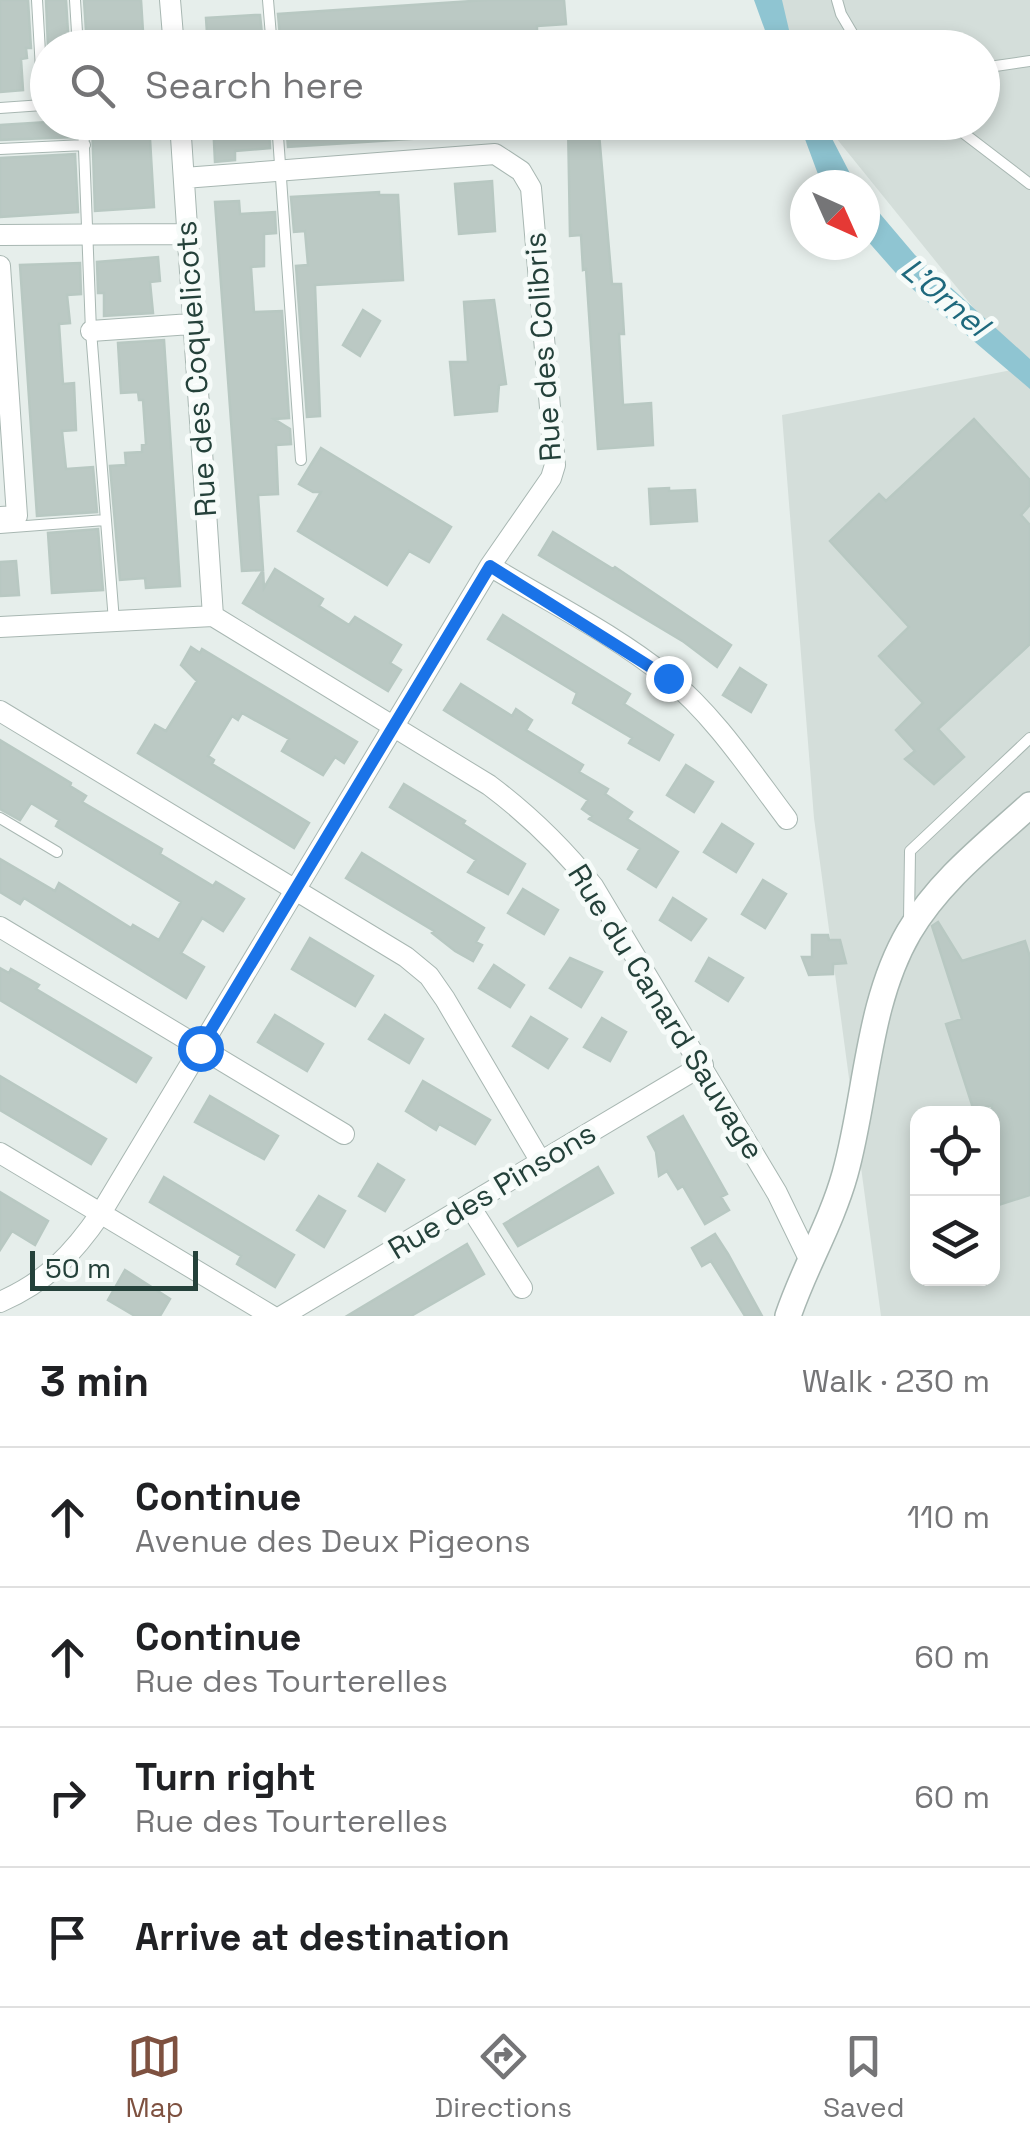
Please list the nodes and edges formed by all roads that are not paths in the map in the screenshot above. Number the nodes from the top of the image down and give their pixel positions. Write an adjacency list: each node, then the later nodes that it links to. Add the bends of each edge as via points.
1 (37, 0): 6 (lane)
2 (75, 0): 7 (lane)
3 (170, 0): 8 (street)
4 (268, 0): 9 (lane)
5 (837, 0): 10 (lane)
6 (39, 30)
7 (77, 30)
8 (172, 30)
9 (270, 30)
10 (850, 30)
11 (1030, 61): 12 (lane)
12 (1000, 65)
13 (30, 106): 14 (lane)
14 (0, 108)
15 (85, 140): 19 (lane)
16 (181, 140): 22 (street, Rue des Coquelicots)
17 (277, 140): 21 (lane)
18 (973, 140): 23 (lane)
19 (85, 145): 20 (lane); 26 (lane)
20 (0, 150)
21 (280, 171): 22 (street); 31 (lane); 35 (street, Rue des Colibris, via 496,154 521,170 532,188 555,465)
22 (184, 178): 24 (street, Rue des Coquelicots)
23 (1030, 184)
24 (186, 234): 26 (street); 28 (street, Rue des Coquelicots)
25 (0, 235): 26 (street)
26 (86, 236): 29 (lane)
27 (0, 266): 30 (street)
28 (192, 324): 29 (street); 36 (street, Rue des Coquelicots)
29 (91, 331): 33 (lane)
30 (4, 385): 32 (street, via 16,516)
31 (300, 460)
32 (0, 517)
33 (106, 520): 34 (lane); 37 (lane)
34 (0, 528)
35 (490, 566): 40 (street, Rue des Colibris); 44 (street, via 668,678 729,741)
36 (213, 616): 37 (street); 40 (street, Rue du Canard Sauvage)
37 (114, 621): 38 (street)
38 (0, 627)
39 (0, 711): 46 (street)
40 (394, 726): 46 (street, Rue des Colibris); 50 (street, Rue du Canard Sauvage, via 489,785 561,845)
41 (1030, 738): 48 (lane, via 910,850)
42 (1030, 805): 48 (street, via 966,863)
43 (0, 818): 45 (lane)
44 (787, 819)
45 (58, 852)
46 (295, 890): 49 (street, Rue des Colibris); 53 (street, via 429,976)
47 (0, 927): 49 (street)
48 (909, 932): 56 (street, via 882,996 843,1181)
49 (200, 1048): 51 (street); 55 (street, Rue des Colibris)
50 (703, 1066): 53 (street, Rue des Pinsons); 56 (street, Rue du Canard Sauvage)
51 (344, 1134)
52 (0, 1153): 55 (street)
53 (542, 1162): 54 (street, Rue des Pinsons)
54 (469, 1205): 57 (street); 60 (street, Rue des Pinsons)
55 (101, 1213): 58 (street, Rue des Colibris, via 58,1267); 59 (street)
56 (810, 1261): 61 (street)
57 (522, 1288)
58 (0, 1302)
59 (272, 1316)
60 (282, 1316)
61 (788, 1316)

